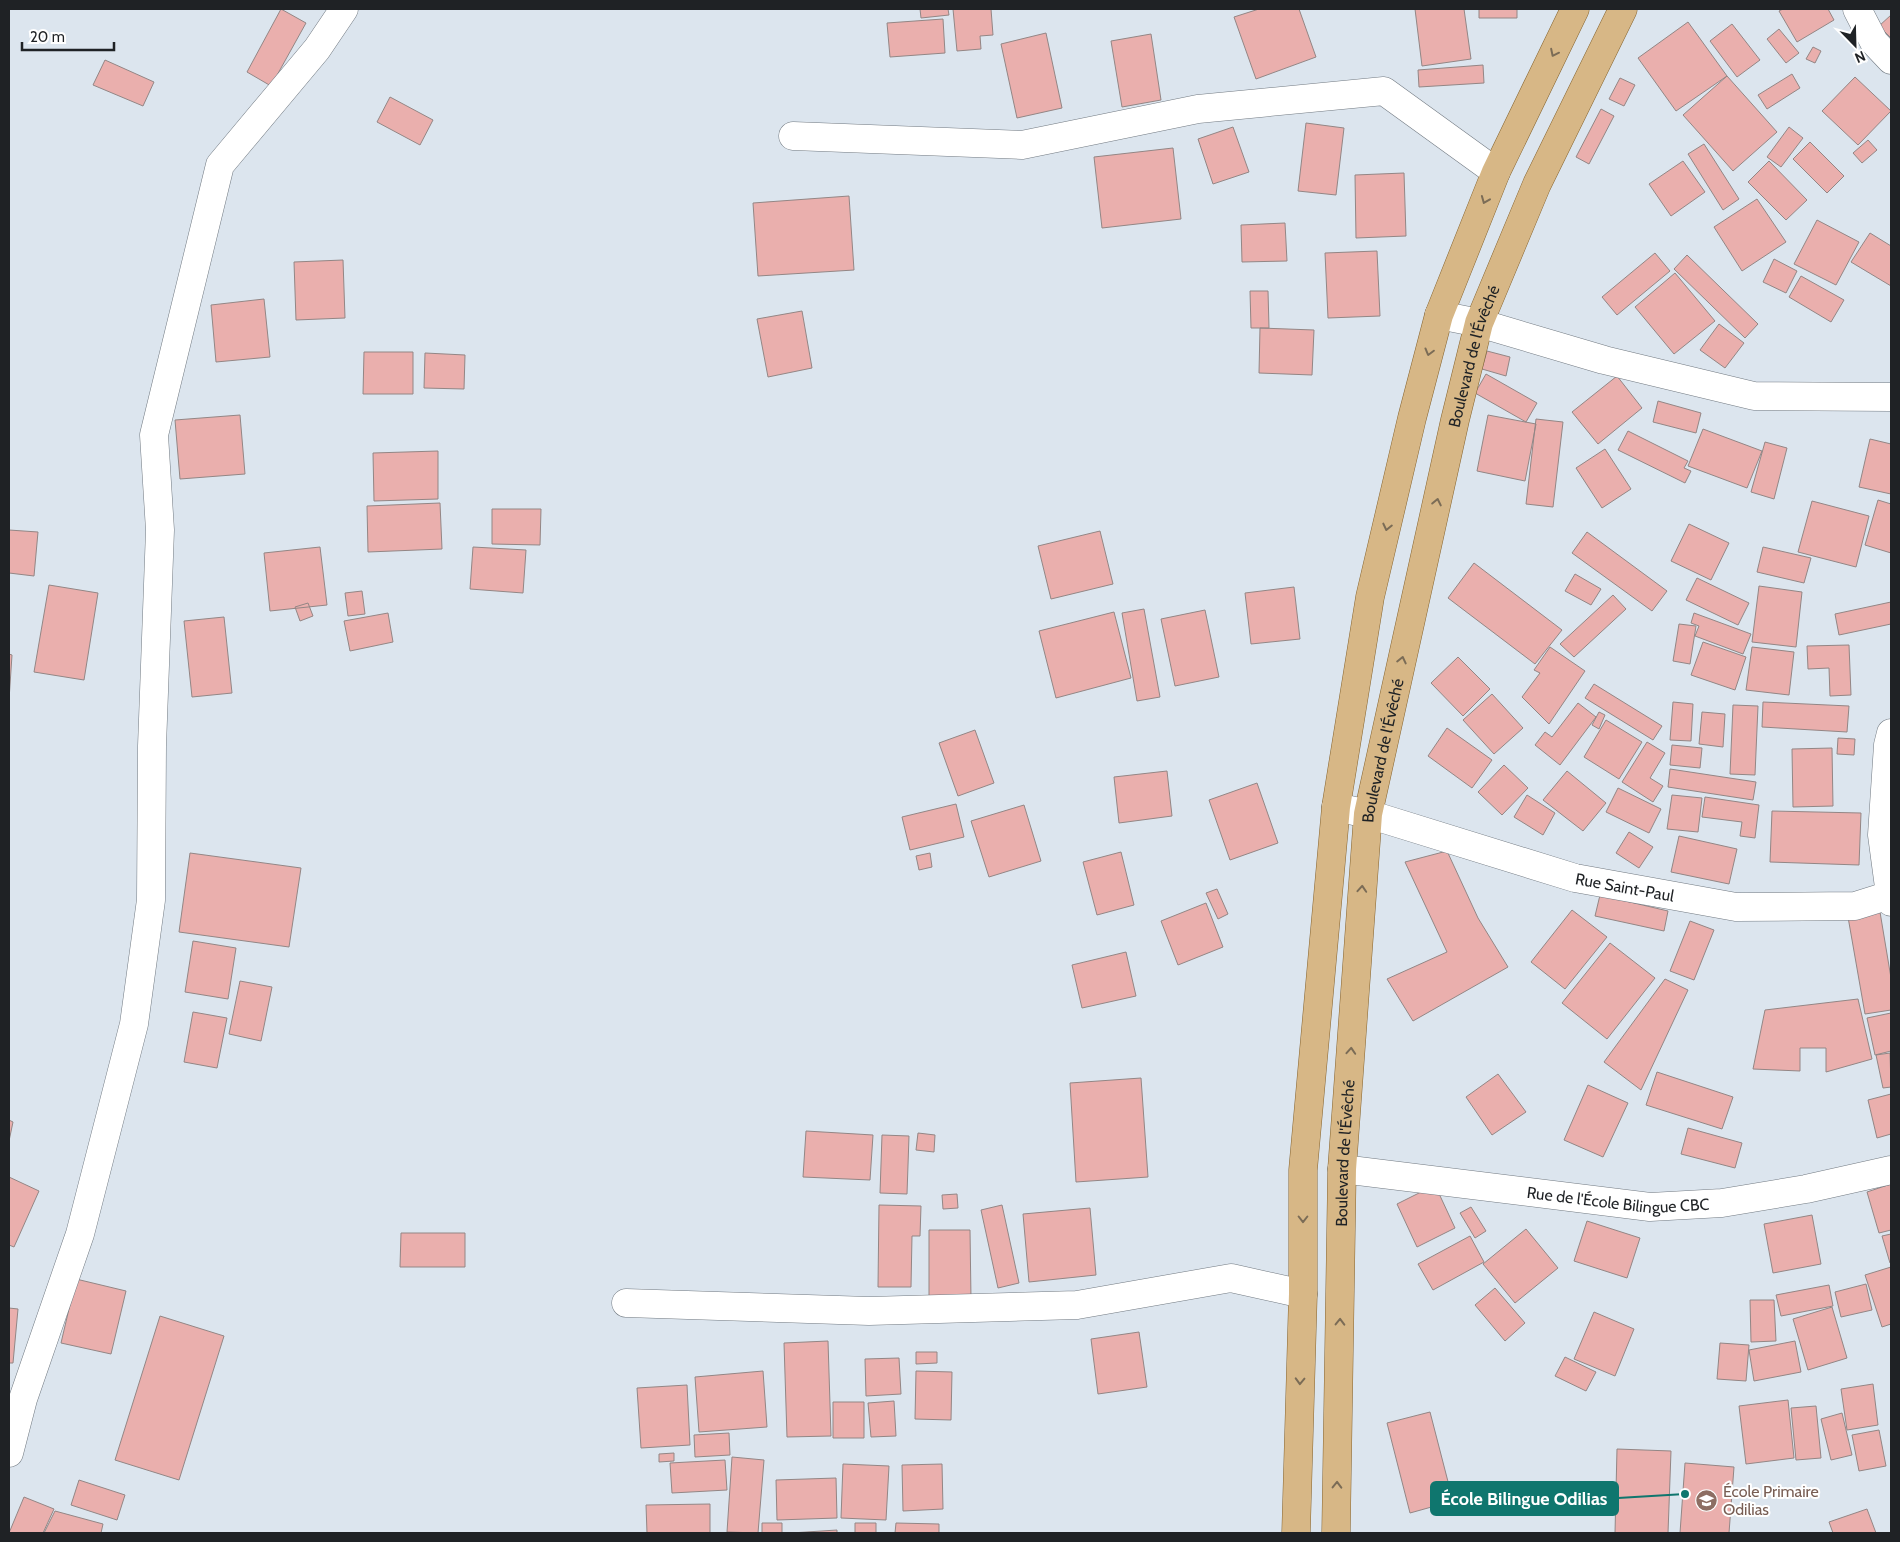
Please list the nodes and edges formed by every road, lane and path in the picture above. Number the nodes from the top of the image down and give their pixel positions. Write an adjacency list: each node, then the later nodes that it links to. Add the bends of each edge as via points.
1 (344, 9): 20 (street, via 317,49 220,165 154,435 160,530 152,746 151,900 134,1024 80,1234)
2 (1575, 9): 7 (main road, Boulevard de l'Évêché, one-way to 7)
3 (1623, 9): 9 (main road, Boulevard de l'Évêché, via 1537,184)
4 (1857, 9): 5 (street, via 1874,42)
5 (1891, 60)
6 (793, 136): 7 (street, via 1022,145 1198,109 1384,91)
7 (1496, 172): 8 (main road, Boulevard de l'Évêché, one-way to 8)
8 (1439, 315): 9 (street); 12 (main road, Boulevard de l'Évêché, one-way to 12, via 1370,597)
9 (1479, 323): 10 (street, via 1604,360 1754,396); 13 (main road, Boulevard de l'Évêché, one-way to 9)
10 (1891, 397)
11 (1891, 732): 14 (street)
12 (1336, 807): 13 (street, Rue Saint-Paul); 18 (main road, Boulevard de l'Évêché, one-way to 18, via 1303,1170)
13 (1368, 814): 15 (street, Rue Saint-Paul, via 1575,878 1736,907 1854,906); 16 (main road, Boulevard de l'Évêché, one-way to 13)
14 (1887, 834): 15 (street)
15 (1890, 899)
16 (1342, 1169): 17 (street, Rue de l'École Bilingue CBC, via 1650,1207 1722,1203); 22 (main road, Boulevard de l'Évêché, one-way to 16)
17 (1891, 1170)
18 (1303, 1294): 19 (street, via 1231,1278 1077,1305 870,1311); 21 (main road, Boulevard de l'Évêché, one-way to 21)
19 (626, 1302)
20 (9, 1453)
21 (1296, 1533)
22 (1336, 1533)

